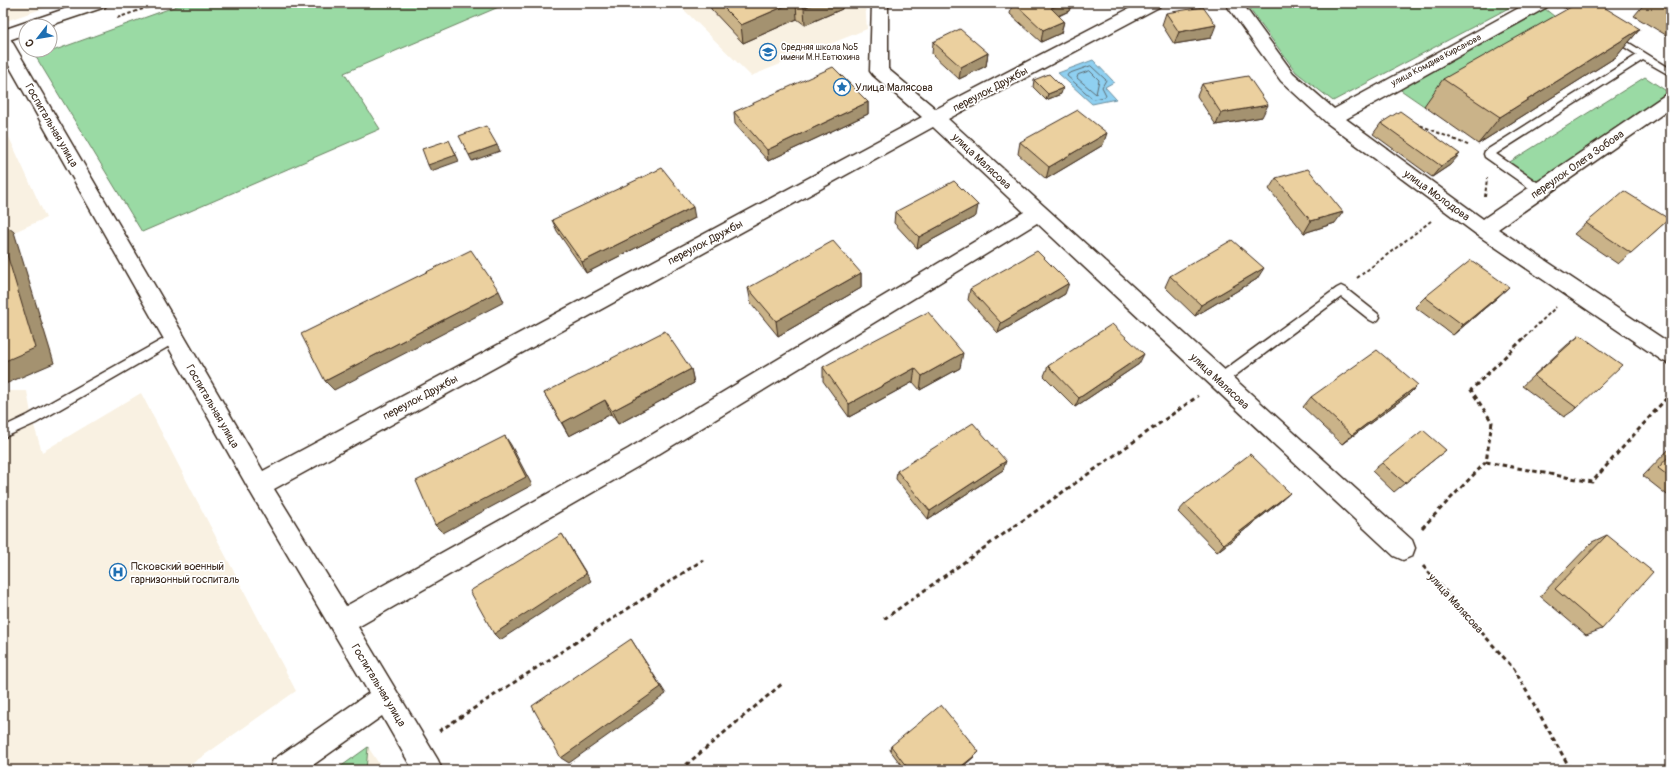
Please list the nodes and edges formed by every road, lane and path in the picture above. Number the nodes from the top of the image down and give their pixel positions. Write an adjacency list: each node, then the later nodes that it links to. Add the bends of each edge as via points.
1 (98, 3): 7 (street)
2 (880, 3): 16 (street, улица Малясова, via 879,71)
3 (1153, 3): 16 (street, переулок Дружбы)
4 (1233, 3): 17 (street, улица Молодова, via 1287,77)
5 (1541, 3): 17 (street, улица Комдива Кирсанова)
6 (1563, 3): 8 (lane)
7 (54, 18)
8 (1594, 23)
9 (18, 31): 11 (street)
10 (1606, 31): 13 (lane)
11 (3, 36)
12 (3, 40): 27 (street, Госпитальная улица)
13 (1644, 55): 14 (lane); 19 (lane)
14 (1671, 73)
15 (1671, 99): 20 (street, переулок Олега Зобова)
16 (934, 118): 22 (street, улица Малясова); 33 (street, переулок Дружбы)
17 (1333, 118): 21 (street, улица Молодова)
18 (1412, 121): 19 (path)
19 (1489, 154): 20 (lane); 23 (path)
20 (1540, 190): 23 (street, переулок Олега Зобова)
21 (1451, 205): 23 (street, улица Молодова); 25 (path)
22 (1038, 213): 29 (street, улица Малясова); 37 (street, via 636,456)
23 (1483, 229): 24 (street, улица Молодова)
24 (1574, 290): 28 (street, улица Молодова); 32 (path, via 1471,390 1492,422)
25 (1341, 291): 26 (lane); 29 (lane)
26 (1374, 317)
27 (174, 338): 31 (lane); 33 (street, Госпитальная улица)
28 (1671, 355)
29 (1220, 380): 34 (street, улица Малясова); 36 (path)
30 (1671, 393): 32 (path, via 1592,482)
31 (3, 434)
32 (1486, 462): 34 (path)
33 (258, 485): 37 (street, Госпитальная улица)
34 (1403, 548): 44 (path, улица Малясова, via 1426,569 1514,669)
35 (703, 560): 40 (path)
36 (884, 619)
37 (341, 623): 39 (street, Госпитальная улица)
38 (783, 683): 43 (path)
39 (386, 697): 40 (street, Госпитальная улица); 41 (street)
40 (415, 746): 42 (street, Госпитальная улица)
41 (283, 770)
42 (428, 770)
43 (680, 770)
44 (1571, 770)

